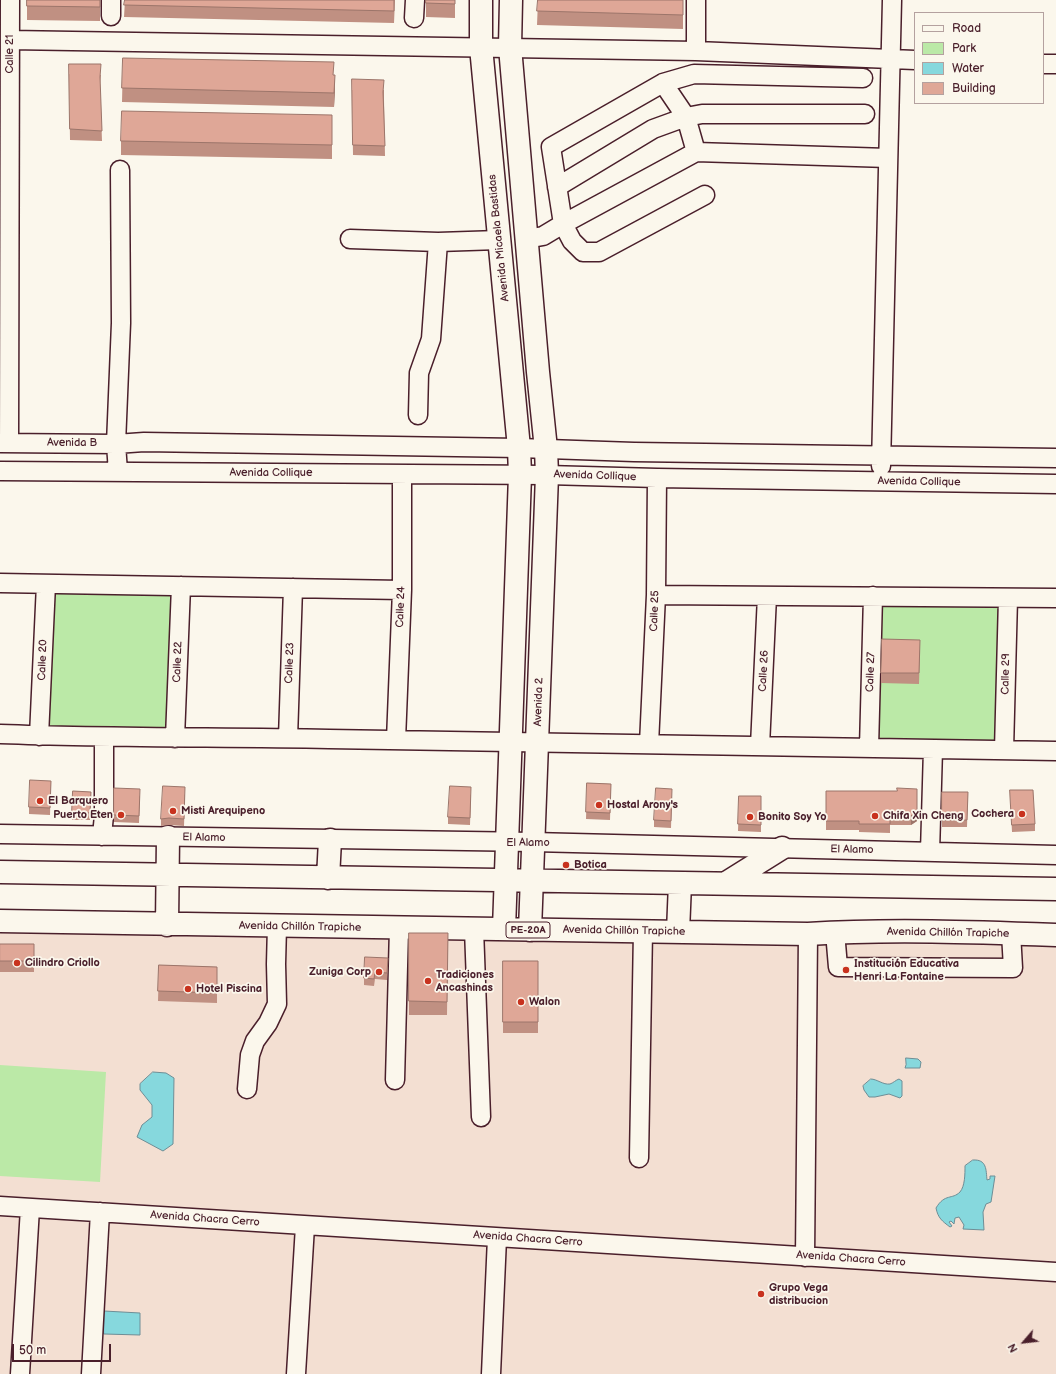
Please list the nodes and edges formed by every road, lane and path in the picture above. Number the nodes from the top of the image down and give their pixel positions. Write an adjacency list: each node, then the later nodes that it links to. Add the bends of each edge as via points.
1 (10, 0): 8 (street, Calle 21)
2 (415, 0): 7 (street)
3 (481, 0): 9 (main road, Avenida Micaela Bastidas)
4 (511, 0): 10 (main road)
5 (696, 0): 11 (street)
6 (892, 0): 12 (street)
7 (414, 18)
8 (10, 40): 9 (street); 33 (street, Calle 21)
9 (481, 47): 10 (street); 28 (main road, Avenida Micaela Bastidas)
10 (510, 47): 11 (street); 27 (main road)
11 (696, 51): 12 (street)
12 (891, 59): 13 (street); 21 (street)
13 (914, 60)
14 (1044, 64): 15 (street)
15 (1056, 64)
16 (863, 78): 17 (street, via 694,74)
17 (663, 83): 19 (street); 23 (street, via 551,147)
18 (865, 114): 19 (street, via 702,114)
19 (686, 117): 20 (street); 23 (street, via 653,128)
20 (696, 152): 21 (street); 25 (street)
21 (888, 158): 37 (street)
22 (120, 170): 34 (street, via 121,323)
23 (558, 187): 25 (street)
24 (705, 195): 25 (street, via 599,252 583,252 572,240)
25 (564, 224): 27 (street, via 543,236)
26 (350, 239): 29 (street)
27 (526, 239): 28 (main road); 30 (main road)
28 (499, 240): 29 (street); 31 (main road, Avenida Micaela Bastidas)
29 (438, 242): 32 (street, via 432,339 420,373)
30 (538, 372): 31 (main road, via 530,384 518,383); 36 (main road)
31 (513, 378): 35 (main road, Avenida Micaela Bastidas)
32 (418, 415)
33 (5, 443): 34 (street, Avenida B)
34 (116, 444): 35 (street, Avenida B, via 144,442); 40 (street)
35 (520, 448): 36 (street, Avenida B); 42 (main road, Avenida Micaela Bastidas)
36 (546, 449): 37 (street, Avenida B); 43 (main road)
37 (881, 456): 38 (street, Avenida B); 45 (street)
38 (1056, 458)
39 (0, 470): 40 (street)
40 (126, 472): 41 (street, Avenida Collique)
41 (402, 474): 42 (street, Avenida Collique); 51 (street, Calle 24)
42 (520, 475): 43 (street, Avenida Collique); 63 (main road)
43 (547, 475): 44 (street, Avenida Collique); 64 (main road, Avenida 2)
44 (657, 478): 45 (street, Avenida Collique); 52 (street, Calle 25)
45 (881, 481): 46 (street, Avenida Collique)
46 (1056, 484)
47 (0, 583): 48 (street)
48 (46, 584): 49 (street); 58 (street, Calle 20)
49 (181, 586): 50 (street); 60 (street, Calle 22)
50 (293, 588): 51 (street); 61 (street, Calle 23)
51 (402, 590): 62 (street, Calle 24)
52 (656, 595): 53 (street); 65 (street, Calle 25)
53 (767, 596): 54 (street); 66 (street, Calle 26)
54 (874, 596): 55 (street); 67 (street, Calle 27)
55 (1008, 598): 56 (street); 69 (street, Calle 29)
56 (1056, 598)
57 (0, 734): 58 (street)
58 (40, 736): 59 (street)
59 (104, 737): 60 (street); 72 (street)
60 (175, 738): 61 (street)
61 (288, 738): 62 (street)
62 (396, 740): 63 (street)
63 (511, 742): 64 (street); 75 (main road)
64 (538, 742): 65 (street); 76 (main road, Avenida 2)
65 (649, 744): 66 (street)
66 (760, 746): 67 (street)
67 (869, 748): 68 (street)
68 (933, 749): 69 (street); 78 (street)
69 (1004, 750): 70 (street)
70 (1056, 751)
71 (0, 834): 72 (street, El Alamo)
72 (102, 836): 73 (street, El Alamo)
73 (168, 837): 74 (street, El Alamo); 81 (main road)
74 (330, 840): 75 (street, El Alamo); 82 (main road)
75 (507, 842): 76 (street, El Alamo); 83 (main road)
76 (534, 842): 77 (street, El Alamo); 84 (main road, Avenida 2)
77 (782, 848): 78 (street, El Alamo); 86 (main road)
78 (930, 852): 79 (street, El Alamo)
79 (1056, 855)
80 (0, 872): 81 (main road)
81 (168, 875): 82 (main road); 89 (main road)
82 (328, 878): 83 (main road)
83 (506, 880): 84 (main road); 93 (main road)
84 (532, 881): 85 (main road); 94 (main road, Avenida 2)
85 (680, 883): 86 (main road); 96 (main road)
86 (726, 884): 87 (main road)
87 (1056, 889)
88 (0, 921): 89 (main road, Avenida Chillón Trapiche / PE-20A)
89 (167, 924): 90 (main road, Avenida Chillón Trapiche / PE-20A)
90 (277, 926): 91 (main road, Avenida Chillón Trapiche / PE-20A); 102 (street, via 277,1004 255,1041 250,1055)
91 (399, 928): 92 (main road, Avenida Chillón Trapiche / PE-20A); 101 (street)
92 (474, 929): 93 (main road, Avenida Chillón Trapiche / PE-20A); 103 (street)
93 (504, 929): 94 (main road, Avenida Chillón Trapiche / PE-20A)
94 (530, 930): 95 (main road, Avenida Chillón Trapiche / PE-20A)
95 (643, 931): 96 (main road, Avenida Chillón Trapiche / PE-20A); 104 (street)
96 (678, 932): 99 (main road, Avenida Chillón Trapiche / PE-20A)
97 (835, 932): 98 (main road, Avenida Chillón Trapiche / PE-20A); 98 (street, via 838,967 1013,968); 99 (main road, Avenida Chillón Trapiche / PE-20A)
98 (1011, 933): 100 (main road, Avenida Chillón Trapiche / PE-20A)
99 (808, 934): 110 (street)
100 (1056, 935)
101 (395, 1080)
102 (247, 1089)
103 (481, 1117)
104 (639, 1158)
105 (0, 1206): 106 (street, Avenida Chacra Cerro)
106 (30, 1208): 107 (street, Avenida Chacra Cerro); 112 (street)
107 (100, 1212): 108 (street, Avenida Chacra Cerro); 113 (street)
108 (306, 1226): 109 (street, Avenida Chacra Cerro); 114 (street)
109 (497, 1238): 110 (street, Avenida Chacra Cerro); 115 (street)
110 (805, 1257): 111 (street, Avenida Chacra Cerro)
111 (1056, 1272)
112 (20, 1374)
113 (91, 1374)
114 (296, 1374)
115 (491, 1374)

